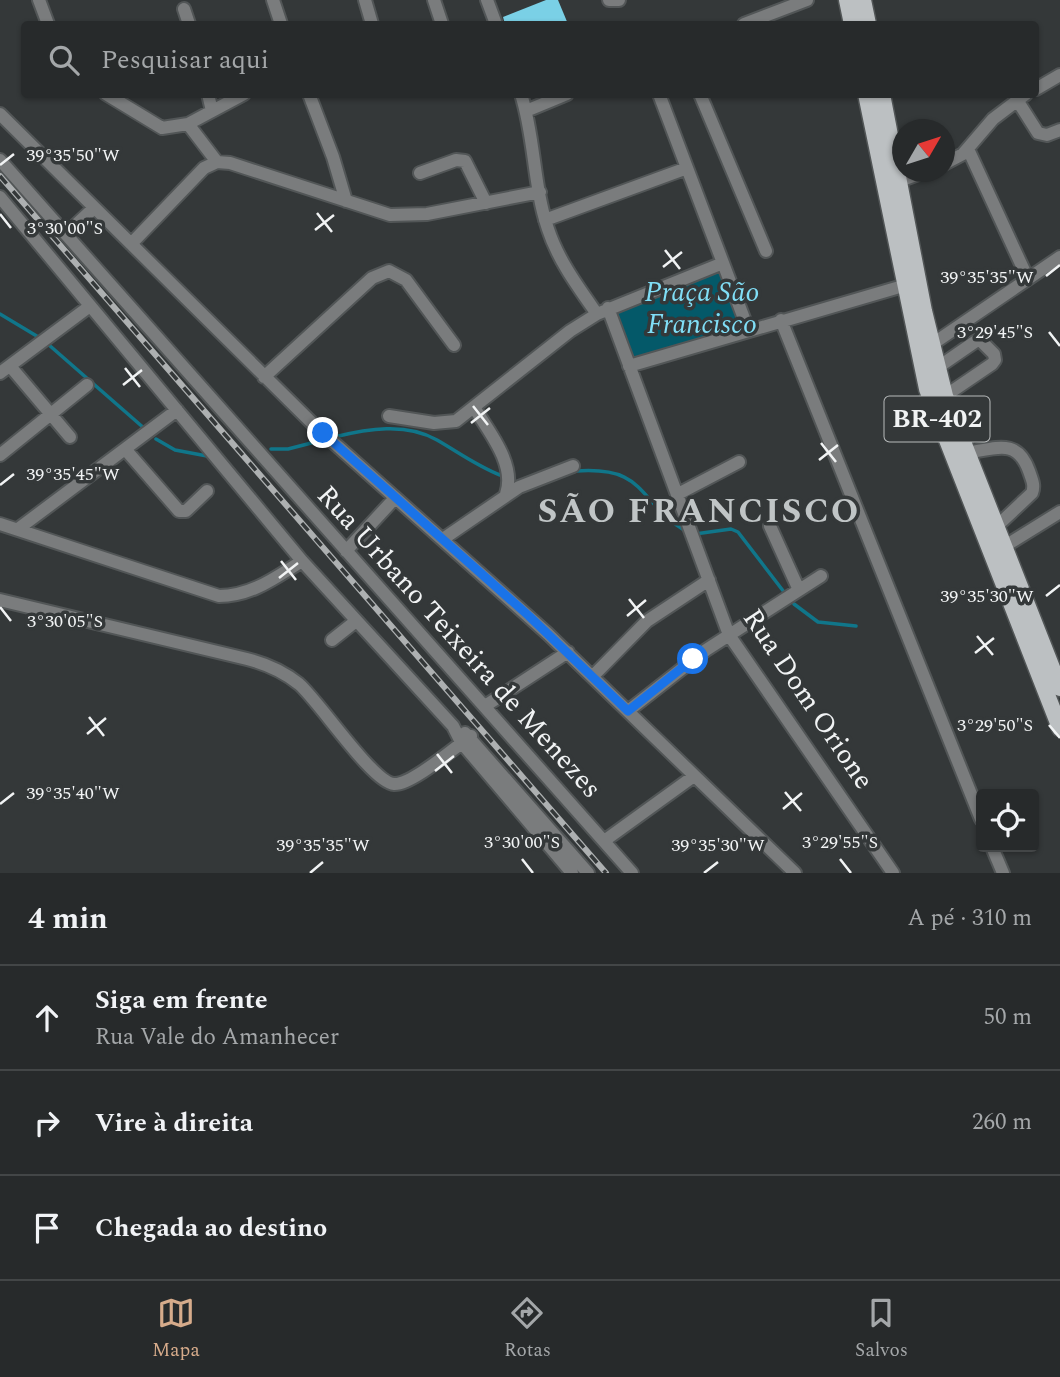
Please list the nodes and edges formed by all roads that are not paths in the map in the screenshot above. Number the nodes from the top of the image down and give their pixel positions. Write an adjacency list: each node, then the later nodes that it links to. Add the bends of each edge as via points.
1 (39, 0): 12 (street)
2 (273, 0): 14 (street)
3 (365, 0): 15 (street)
4 (434, 0): 16 (street)
5 (487, 0): 17 (street)
6 (609, 0): 7 (street)
7 (618, 0)
8 (807, 0): 18 (street)
9 (848, 0): 19 (main road)
10 (863, 0): 20 (main road)
11 (184, 9): 13 (street)
12 (47, 21)
13 (188, 21)
14 (280, 21)
15 (371, 21)
16 (441, 21)
17 (495, 21)
18 (752, 21)
19 (852, 21)
20 (867, 21)
21 (1060, 75): 22 (street)
22 (1039, 87)
23 (111, 98): 38 (street, via 162,128)
24 (209, 98): 35 (street)
25 (236, 98): 35 (street)
26 (311, 98): 50 (street)
27 (522, 98): 36 (street, Rua Dom Orione)
28 (558, 98): 36 (street)
29 (661, 98): 45 (street)
30 (702, 98): 56 (street)
31 (867, 98): 60 (main road, BR-402)
32 (883, 98): 40 (main road, BR-402)
33 (1020, 98): 41 (street, via 993,119)
34 (1021, 98): 39 (street, via 1038,133)
35 (212, 111): 38 (street)
36 (526, 111): 48 (street, Rua Dom Orione)
37 (0, 114): 52 (street)
38 (188, 124): 44 (street)
39 (1060, 130)
40 (892, 145)
41 (968, 149): 42 (street); 59 (street)
42 (955, 157)
43 (0, 160): 54 (street, Rua Urbano Teixeira de Menezes)
44 (217, 162): 50 (street); 55 (street, via 199,172)
45 (687, 168): 53 (street); 58 (street)
46 (421, 173): 51 (street, via 465,161)
47 (899, 182): 66 (main road, BR-402)
48 (540, 192): 51 (street); 53 (street, Rua Dom Orione)
49 (0, 197): 61 (street, Rua Urbano Teixeira de Menezes)
50 (345, 201): 51 (street, via 406,215)
51 (486, 203)
52 (94, 208): 54 (street); 55 (street)
53 (545, 220): 62 (street, Rua Dom Orione, via 562,261)
54 (66, 234): 93 (street, Rua Urbano Teixeira de Menezes)
55 (131, 244): 70 (street)
56 (766, 251)
57 (1060, 257): 59 (street)
58 (723, 263): 62 (street); 64 (street)
59 (1028, 279): 66 (street)
60 (903, 286): 63 (street); 78 (main road, BR-402, via 927,389)
61 (90, 306): 69 (street); 74 (street, Rua Urbano Teixeira de Menezes)
62 (602, 311): 67 (street, Rua Dom Orione); 73 (street, via 570,331)
63 (781, 320): 64 (street); 111 (street)
64 (748, 329): 67 (street)
65 (454, 345): 70 (street, via 406,280 389,271 372,278)
66 (931, 345): 68 (main road, BR-402)
67 (629, 366): 84 (street, Rua Dom Orione)
68 (936, 368): 72 (main road, BR-402); 72 (street, via 979,339 994,354 992,364)
69 (5, 369): 75 (street)
70 (264, 377): 86 (street)
71 (87, 385): 75 (street)
72 (945, 397): 78 (main road, BR-402)
73 (475, 409): 76 (street, via 446,424); 85 (street, via 506,466)
74 (177, 410): 79 (street); 95 (street, Rua Urbano Teixeira de Menezes)
75 (51, 414): 77 (street); 80 (street)
76 (388, 416)
77 (70, 437)
78 (958, 445): 90 (main road, BR-402); 90 (street, via 1010,447 1025,460 1034,485 1032,493); 94 (main road, BR-402)
79 (125, 449): 83 (street, via 179,511); 91 (street)
80 (0, 455)
81 (739, 462): 84 (street)
82 (573, 466): 85 (street)
83 (207, 491)
84 (678, 494): 97 (street, Rua Dom Orione)
85 (506, 495): 92 (street)
86 (395, 498): 92 (street); 93 (street)
87 (1060, 512): 94 (street)
88 (0, 524): 91 (street)
89 (770, 526): 98 (street)
90 (996, 527): 94 (main road, BR-402)
91 (18, 529): 95 (street, via 219,596 254,590)
92 (443, 539): 103 (street)
93 (346, 551): 106 (street, Rua Urbano Teixeira de Menezes)
94 (997, 551): 105 (main road, BR-402); 108 (main road, BR-402)
95 (303, 561): 100 (street, Rua Urbano Teixeira de Menezes)
96 (821, 576): 98 (street)
97 (709, 580): 101 (street, Rua Dom Orione); 104 (street, via 647,621)
98 (799, 590): 101 (street)
99 (0, 600): 109 (street, via 282,671 388,783 411,779)
100 (356, 621): 102 (street); 109 (street, Rua Urbano Teixeira de Menezes)
101 (729, 635): 107 (street); 118 (street, Rua Dom Orione)
102 (332, 640)
103 (568, 652): 104 (street); 106 (street)
104 (593, 676): 107 (street)
105 (1060, 688)
106 (485, 706): 112 (street, Rua Urbano Teixeira de Menezes)
107 (628, 711): 110 (street)
108 (1060, 727)
109 (466, 739): 114 (street, Rua Urbano Teixeira de Menezes); 115 (street, Rua Urbano Teixeira de Menezes)
110 (694, 776): 112 (street); 117 (street)
111 (976, 807)
112 (604, 841): 116 (street, Rua Urbano Teixeira de Menezes)
113 (994, 852): 119 (street)
114 (572, 873)
115 (588, 873)
116 (632, 873)
117 (794, 873)
118 (894, 873)
119 (1003, 873)

